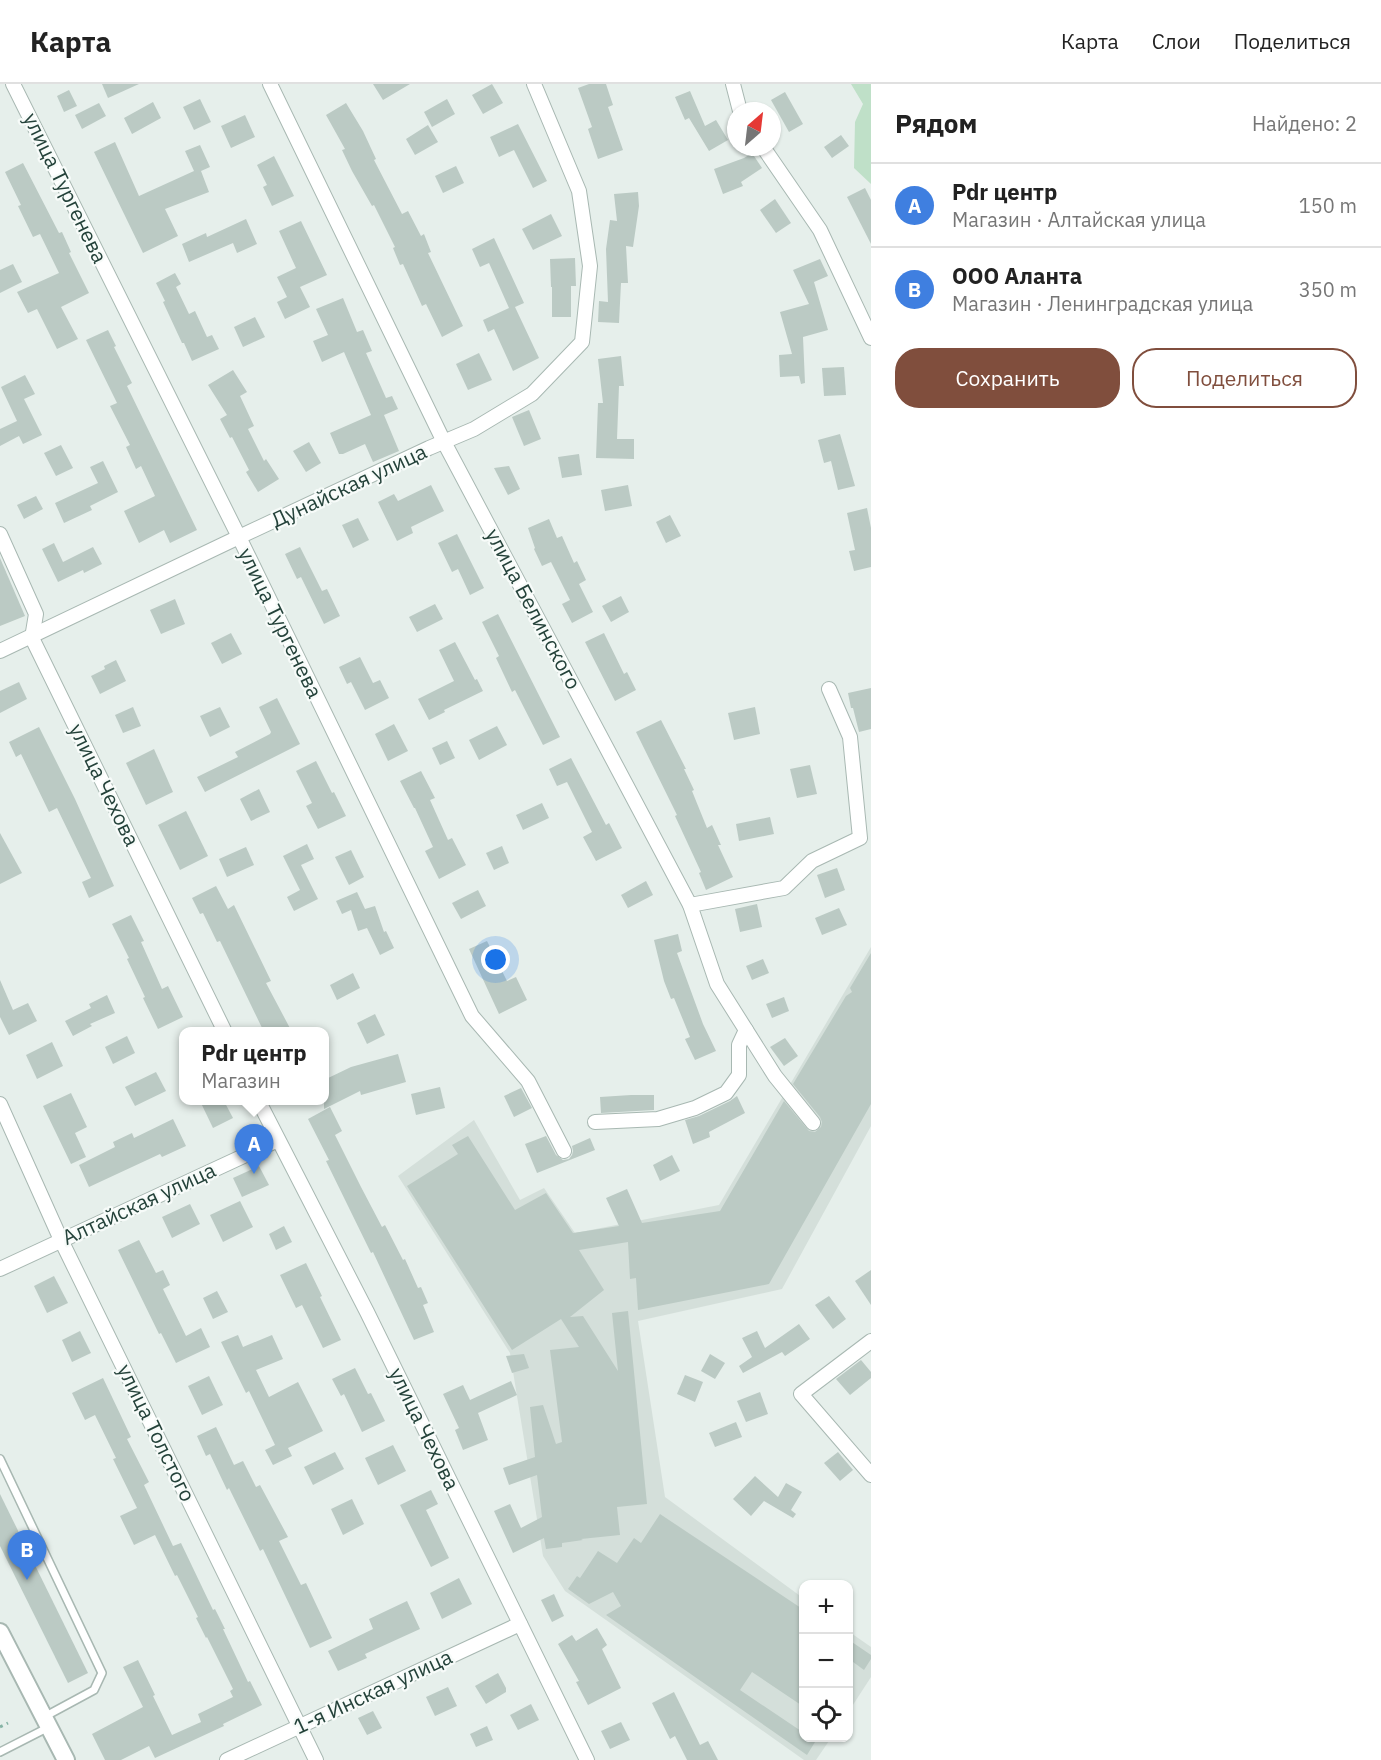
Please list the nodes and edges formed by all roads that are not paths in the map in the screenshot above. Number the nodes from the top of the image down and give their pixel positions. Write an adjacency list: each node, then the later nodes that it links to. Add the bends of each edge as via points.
1 (13, 84): 10 (street, улица Тургенева)
2 (270, 84): 8 (street, улица Белинского)
3 (534, 84): 8 (street, Дунайская улица, via 579,191 590,266 582,342 532,394)
4 (733, 84): 5 (street)
5 (738, 102)
6 (769, 156): 7 (street, via 820,230)
7 (871, 338)
8 (444, 442): 10 (street, Дунайская улица); 14 (street, улица Белинского)
9 (0, 534): 11 (street, улица Чехова, via 36,615)
10 (239, 537): 11 (street, Дунайская улица); 22 (street, улица Тургенева, via 472,1016 528,1081)
11 (32, 638): 12 (street, Дунайская улица); 15 (street, улица Чехова)
12 (0, 651)
13 (829, 690): 14 (street, via 850,737 860,838 812,861 784,888)
14 (690, 905): 16 (street, улица Белинского, via 717,984)
15 (223, 1027)
16 (746, 1030): 19 (street, via 739,1046 740,1075 726,1093 658,1119); 20 (street, улица Белинского, via 775,1076)
17 (0, 1104): 23 (street, улица Толстого)
18 (260, 1105): 21 (street, улица Чехова)
19 (594, 1122)
20 (813, 1124)
21 (278, 1140): 23 (street, Алтайская улица); 28 (street, улица Чехова)
22 (564, 1151)
23 (61, 1240): 24 (street, Алтайская улица); 31 (street, улица Толстого)
24 (0, 1269)
25 (871, 1341): 27 (street, via 801,1394)
26 (0, 1458): 30 (lane, via 102,1672 94,1690)
27 (871, 1475)
28 (520, 1624): 31 (street, 1-я Инская улица); 36 (street, улица Чехова)
29 (0, 1632): 30 (street)
30 (47, 1722): 32 (lane); 33 (street)
31 (299, 1726): 34 (street, 1-я Инская улица); 35 (street, улица Толстого)
32 (0, 1752)
33 (66, 1760)
34 (227, 1760)
35 (316, 1760)
36 (587, 1760)

